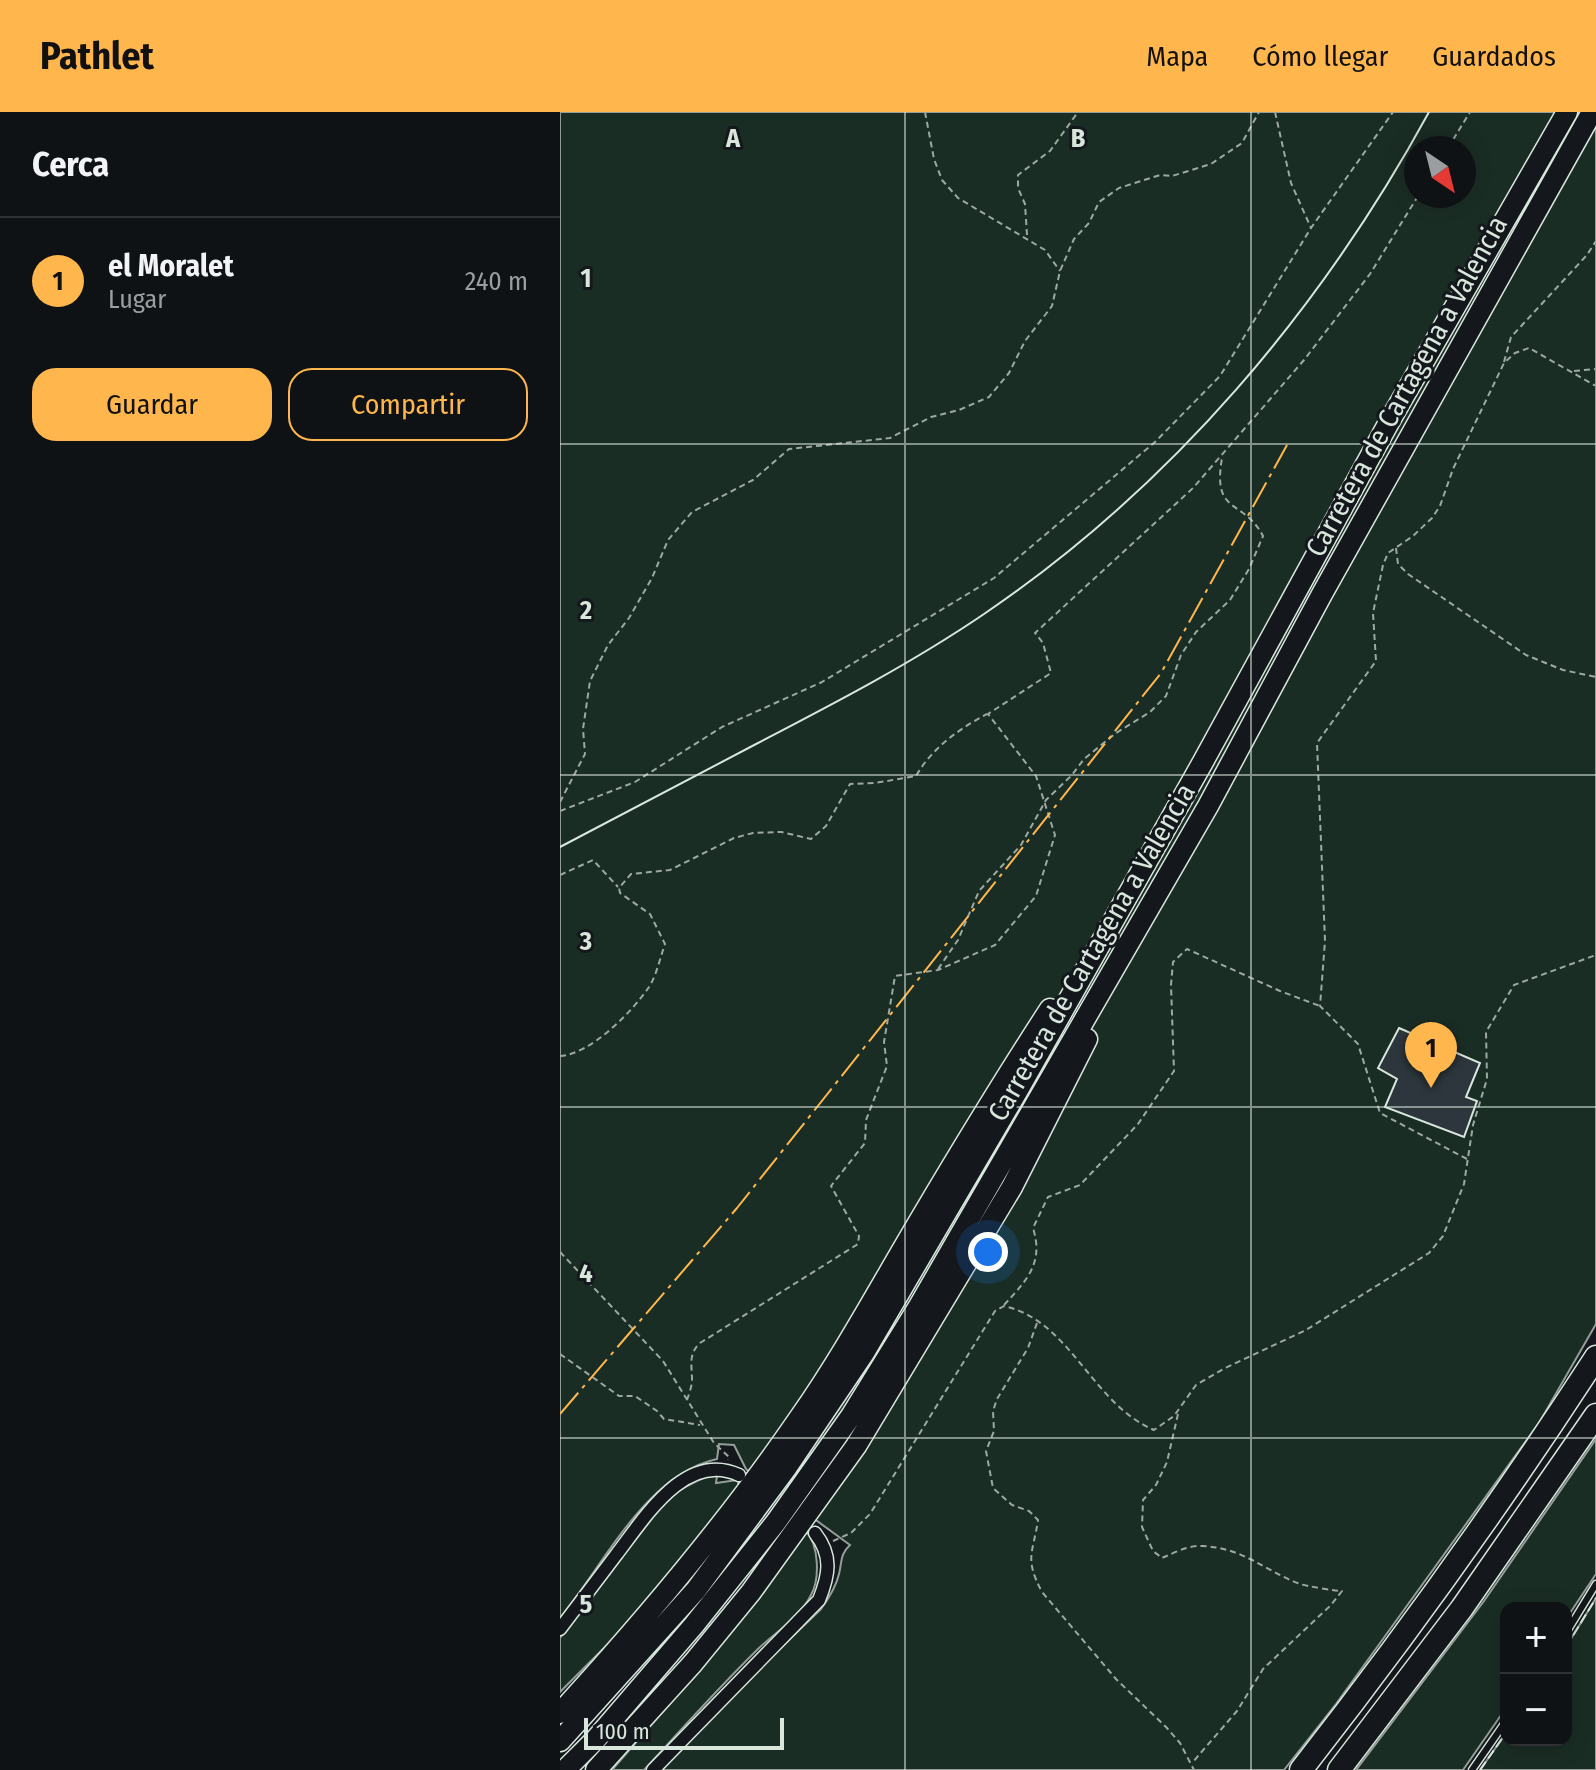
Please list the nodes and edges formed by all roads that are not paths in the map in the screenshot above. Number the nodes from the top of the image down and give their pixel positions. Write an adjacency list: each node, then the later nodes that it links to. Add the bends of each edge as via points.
1 (1567, 112): 3 (highway, Carretera de Cartagena a Valencia)
2 (1592, 112): 4 (highway, Carretera de Cartagena a Valencia)
3 (1173, 812): 12 (highway, via 986,1106 801,1416 672,1586); 14 (highway, Carretera de Cartagena a Valencia, via 939,1228 829,1408 696,1590)
4 (1162, 883): 15 (highway, Carretera de Cartagena a Valencia, via 851,1416 694,1625); 16 (highway, via 1012,1187 856,1446 751,1592)
5 (1596, 1357): 18 (highway, via 1439,1588)
6 (1596, 1415): 19 (highway, via 1462,1608)
7 (733, 1472): 11 (street, via 706,1470 657,1501)
8 (815, 1533): 17 (street, via 825,1545 828,1576 819,1600)
9 (1596, 1584): 10 (lane)
10 (1572, 1623)
11 (560, 1629)
12 (563, 1709)
13 (1500, 1730): 20 (lane)
14 (560, 1741)
15 (565, 1770)
16 (596, 1770)
17 (653, 1770)
18 (1301, 1770)
19 (1339, 1770)
20 (1472, 1770)

